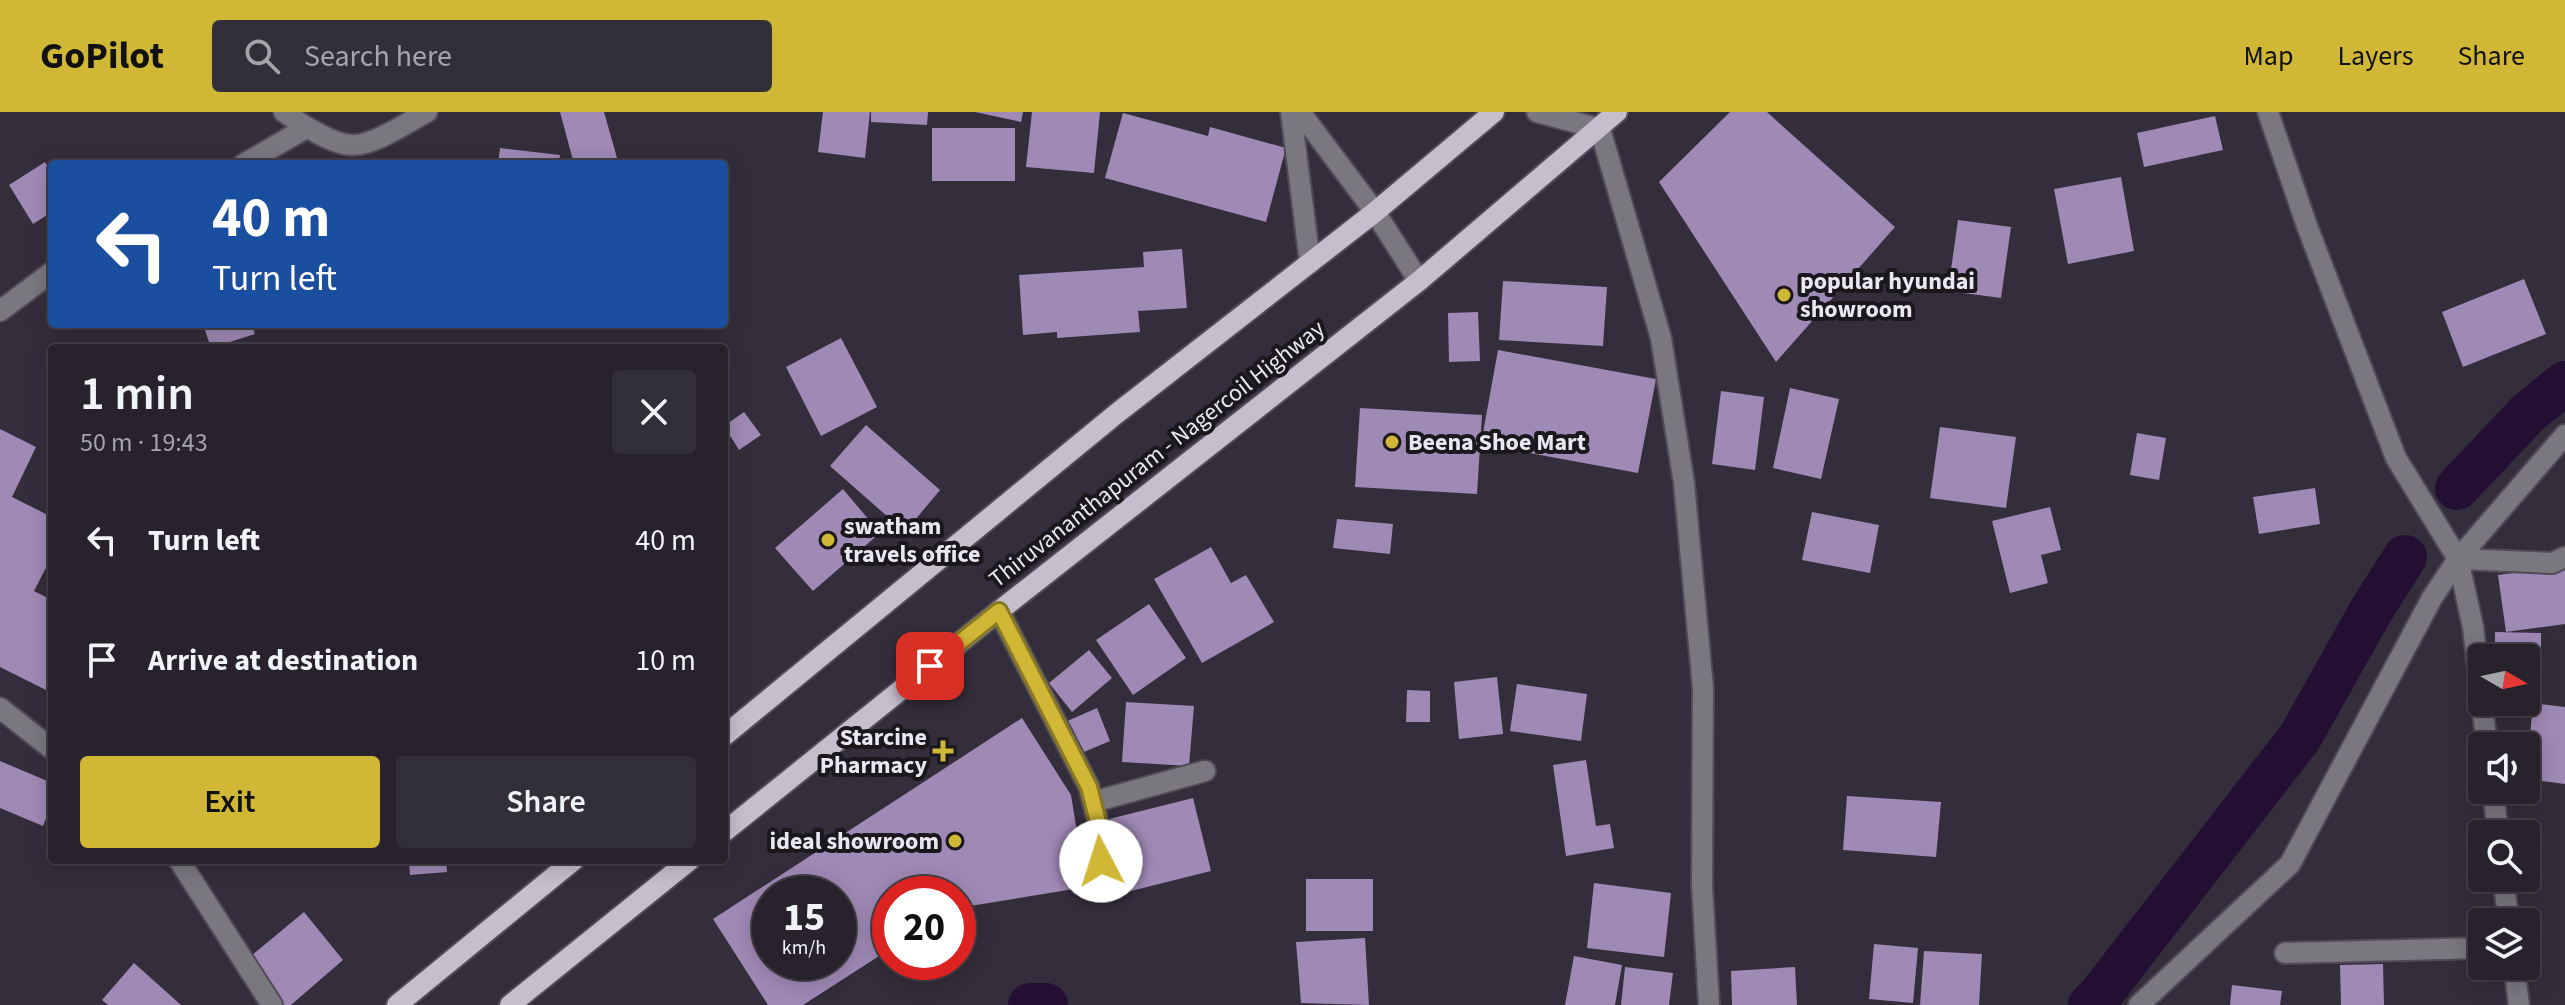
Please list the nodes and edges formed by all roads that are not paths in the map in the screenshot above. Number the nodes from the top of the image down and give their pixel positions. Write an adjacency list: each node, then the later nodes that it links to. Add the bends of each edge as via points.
1 (284, 112): 9 (street)
2 (427, 112): 9 (street, via 367,143 350,146)
3 (1291, 112): 13 (street)
4 (1300, 112): 12 (street)
5 (1494, 112): 12 (main road)
6 (1537, 112): 10 (street)
7 (1617, 112): 10 (main road, Thiruvananthapuram - Nagercoil Highway)
8 (2268, 112): 19 (street, via 2396,458)
9 (306, 128): 11 (street)
10 (1600, 129): 15 (main road, Thiruvananthapuram - Nagercoil Highway); 38 (street, via 1661,338 1684,483 1703,688 1702,885)
11 (251, 160)
12 (1375, 212): 13 (main road); 15 (street)
13 (1310, 263): 23 (main road, via 1116,414)
14 (48, 275): 16 (street)
15 (1419, 281): 20 (main road, Thiruvananthapuram - Nagercoil Highway)
16 (0, 311)
17 (2565, 435): 19 (street)
18 (2565, 557): 19 (street, via 2552,563)
19 (2458, 559): 22 (street, via 2473,627); 39 (street, via 2290,864)
20 (999, 611): 26 (street); 27 (main road, Thiruvananthapuram - Nagercoil Highway)
21 (0, 708): 24 (street)
22 (2485, 732)
23 (728, 733)
24 (48, 746)
25 (1205, 771): 26 (street)
26 (1093, 802): 28 (street)
27 (728, 829)
28 (1101, 861)
29 (182, 864): 35 (street)
30 (569, 864): 36 (main road)
31 (685, 864): 37 (main road)
32 (2468, 948): 33 (street)
33 (2285, 953)
34 (2516, 980): 40 (street)
35 (272, 1005)
36 (397, 1005)
37 (510, 1005)
38 (1709, 1005)
39 (2139, 1005)
40 (2519, 1005)

